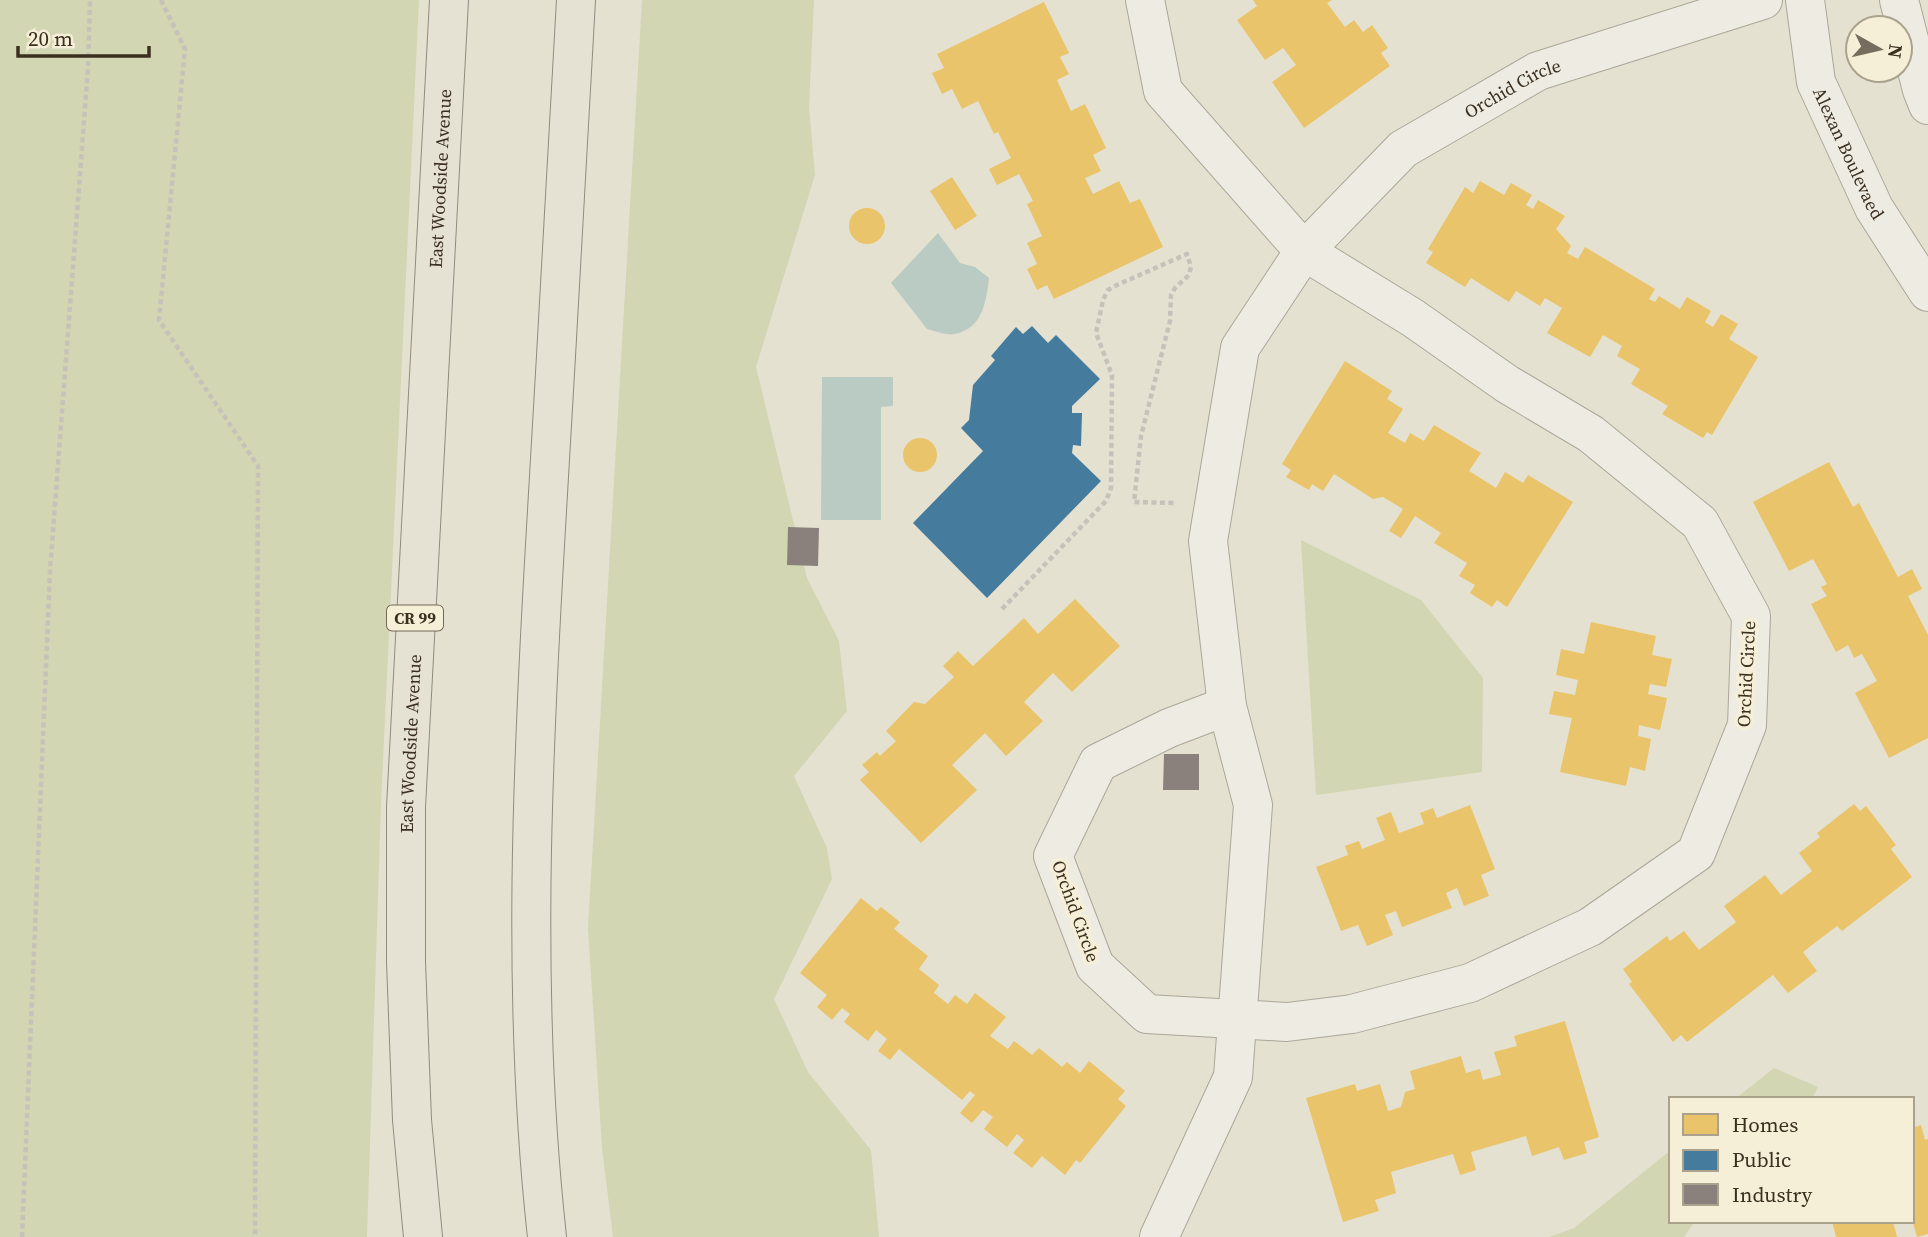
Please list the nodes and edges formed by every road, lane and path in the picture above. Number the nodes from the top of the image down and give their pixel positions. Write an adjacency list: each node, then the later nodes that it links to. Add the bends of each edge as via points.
1 (90, 0): 16 (path, via 50,571)
2 (162, 0): 17 (path, via 185,49 159,320 258,466)
3 (449, 0): 18 (main road, East Woodside Avenue / CR 99, via 407,807 406,962 412,1120)
4 (576, 0): 19 (main road, via 542,598 531,894 535,1065)
5 (1145, 0): 10 (street, Orchid Circle, via 1163,91)
6 (1763, 0): 10 (street, Orchid Circle, via 1538,71 1403,149)
7 (1805, 0): 11 (street, Alexan Boulevaed, via 1816,82 1874,208)
8 (1899, 0): 9 (street)
9 (1928, 105)
10 (1304, 251): 12 (street, Orchid Circle, via 1240,348); 15 (street, Orchid Circle, via 1591,434 1700,523 1751,617 1747,725 1696,853 1590,927 1470,984 1352,1014 1287,1022)
11 (1928, 292)
12 (1214, 504): 13 (path, via 1134,502 1141,436 1170,321 1171,295 1189,275 1187,254 1108,290 1096,332 1112,375 1111,488 1106,501); 14 (street, Orchid Circle, via 1208,541)
13 (1002, 608)
14 (1227, 706): 15 (street, Orchid Circle, via 1254,805); 15 (street, Orchid Circle, via 1098,763 1053,856 1095,966 1146,1014)
15 (1237, 1020): 20 (street, Orchid Circle, via 1233,1077)
16 (22, 1237)
17 (255, 1237)
18 (423, 1237)
19 (547, 1237)
20 (1159, 1237)

